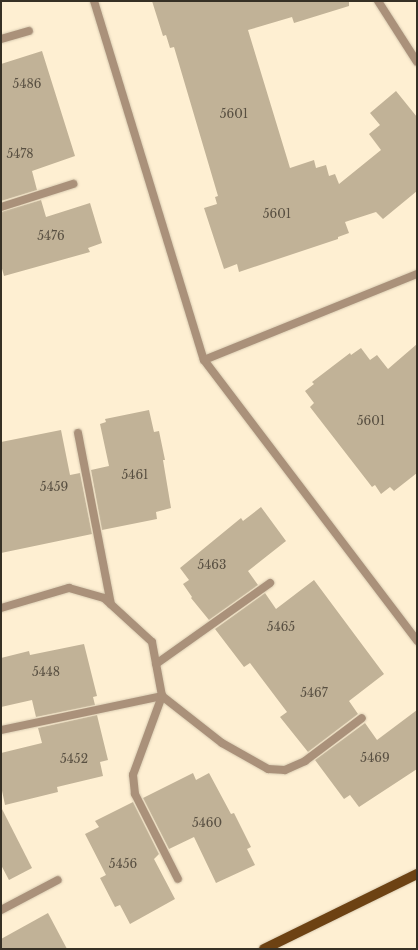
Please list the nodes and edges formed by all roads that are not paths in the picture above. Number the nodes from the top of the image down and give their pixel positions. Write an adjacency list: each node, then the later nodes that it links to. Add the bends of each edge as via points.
1 (94, 1): 9 (street)
2 (378, 1): 5 (street)
3 (29, 30): 4 (street)
4 (1, 39)
5 (417, 62)
6 (73, 184): 7 (street)
7 (1, 207)
8 (417, 274): 9 (street)
9 (204, 360): 14 (street)
10 (78, 433): 12 (street)
11 (270, 583): 15 (street)
12 (111, 604): 13 (street, via 104,598 69,588); 15 (street, via 152,642)
13 (1, 608)
14 (417, 641)
15 (156, 664): 16 (street)
16 (162, 696): 17 (street, via 222,743 268,769 285,770 305,761); 18 (street); 20 (street, via 132,775 135,794)
17 (362, 718)
18 (1, 730)
19 (417, 874): 23 (main road)
20 (178, 879)
21 (58, 880): 22 (street)
22 (1, 910)
23 (264, 949)

